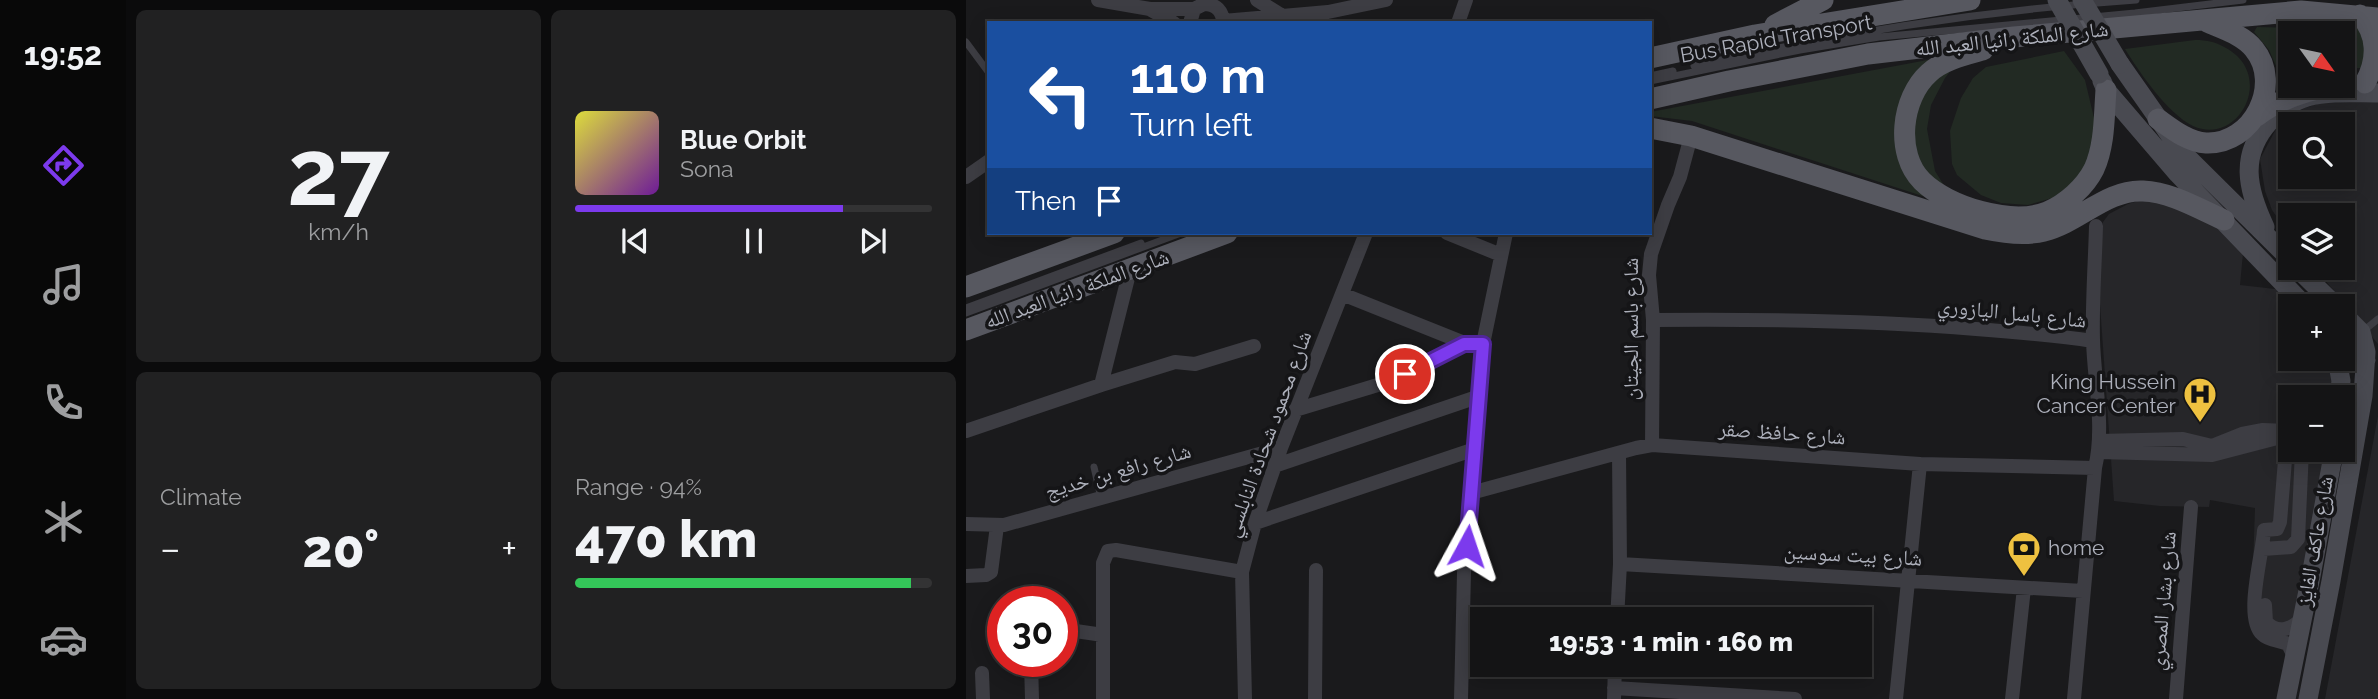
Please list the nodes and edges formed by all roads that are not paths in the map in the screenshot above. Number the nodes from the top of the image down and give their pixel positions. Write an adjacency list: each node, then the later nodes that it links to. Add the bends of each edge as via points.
1 (1098, 0): 13 (street)
2 (1226, 0): 16 (street)
3 (1257, 0): 14 (street)
4 (1386, 0): 14 (street, via 1328,12)
5 (1466, 0): 19 (street)
6 (1823, 0): 21 (main road)
7 (1970, 0): 21 (main road, شارع الملكة رانيا العبد الله)
8 (2057, 0): 28 (main road, bridge)
9 (2082, 0): 33 (main road, bridge)
10 (2136, 0): 26 (lane, Bus Rapid Transport, via 1888,30 1752,53)
11 (2243, 0): 27 (lane, Bus Rapid Transport, via 1867,39)
12 (1195, 10): 13 (street); 16 (street, via 1204,4 1215,6); 18 (street)
13 (1148, 13): 17 (street)
14 (1280, 15): 16 (street)
15 (2369, 17): 20 (main road, شارع الملكة رانيا العبد الله, via 2301,11); 30 (main road, via 2376,44)
16 (1223, 20)
17 (1170, 21)
18 (1179, 21)
19 (1459, 21)
20 (2205, 21): 22 (main road, شارع الملكة رانيا العبد الله); 34 (main road, via 2246,41 2261,59 2266,91)
21 (1755, 35): 24 (main road, شارع الملكة رانيا العبد الله)
22 (2014, 37): 28 (main road, via 1929,72 1909,105 1905,142 1910,163 1936,192 1967,207 2001,215 2047,212 2070,198 2083,186 2099,157); 32 (main road, شارع الملكة رانيا العبد الله, via 1868,54)
23 (966, 42): 25 (lane)
24 (1652, 58)
25 (987, 70)
26 (1652, 78)
27 (1652, 79)
28 (2103, 82): 39 (main road, via 2178,174)
29 (2356, 85): 30 (main road)
30 (2374, 86): 48 (main road, via 2304,98 2276,114 2255,142 2248,171 2251,191 2266,230)
31 (2287, 98): 34 (main road)
32 (1652, 99)
33 (2158, 119): 34 (main road, via 2180,134 2207,143 2235,136); 49 (main road, via 2181,151)
34 (2252, 120)
35 (1652, 128): 36 (main road)
36 (1691, 136): 39 (main road, via 2005,233 2042,232 2121,194 2140,191 2159,193); 61 (street, شارع باسم الجيتان, via 1651,254)
37 (987, 162): 38 (street)
38 (966, 177)
39 (2224, 220): 52 (main road)
40 (2096, 226): 64 (street)
41 (1109, 235): 54 (main road, شارع الملكة رانيا العبد الله)
42 (1163, 235): 59 (lane)
43 (1175, 235): 59 (lane)
44 (1222, 235): 51 (main road, شارع الملكة رانيا العبد الله)
45 (1365, 235): 55 (street, شارع محمود شحادة النابلسي)
46 (1452, 235): 50 (street)
47 (1506, 235): 50 (street)
48 (2278, 246)
49 (2278, 248)
50 (1501, 255): 66 (street)
51 (1130, 270): 62 (main road, شارع الملكة رانيا العبد الله); 69 (street)
52 (2276, 276): 56 (main road); 57 (main road)
53 (2309, 280): 58 (main road)
54 (966, 287)
55 (1342, 294): 65 (street); 71 (street, شارع محمود شحادة النابلسي)
56 (2293, 294)
57 (2305, 294)
58 (2324, 294)
59 (966, 311)
60 (2378, 319): 68 (lane)
61 (1653, 320): 64 (street, شارع باسل اليازوري, via 1917,324); 74 (street, شارع باسم الجيتان)
62 (966, 330)
63 (2355, 335): 68 (main road)
64 (2093, 341): 75 (street, شارع باسل اليازوري)
65 (1464, 344): 66 (street); 71 (street, via 1381,384)
66 (1483, 344): 70 (street)
67 (1254, 346): 69 (street, via 1195,364 1175,362)
68 (2365, 352): 120 (main road, شارع عاكف الفايز, via 2363,396)
69 (1101, 385): 72 (street)
70 (1480, 396): 77 (street); 83 (street)
71 (1295, 410): 76 (street, شارع محمود شحادة النابلسي)
72 (966, 432)
73 (2278, 436): 75 (street, via 2212,455)
74 (1652, 445): 78 (street, شارع حافظ صقر); 82 (street, شارع حافظ صقر)
75 (2099, 446): 85 (street, شارع باسل اليازوري)
76 (1280, 448): 83 (street, شارع محمود شحادة النابلسي); 87 (street, شارع رافع بن خديج)
77 (1475, 449): 86 (street); 89 (street)
78 (1619, 453): 86 (street, شارع حافظ صقر); 93 (street)
79 (2287, 462): 92 (street, via 2280,522 2277,529 2264,530)
80 (2301, 462): 92 (street, via 2298,539 2291,547)
81 (2332, 462): 101 (main road, شارع عاكف الفايز)
82 (1920, 464): 85 (street, شارع حافظ صقر); 97 (street)
83 (1274, 466): 89 (street, شارع محمود شحادة النابلسي)
84 (1094, 467): 87 (lane)
85 (2095, 468): 99 (street, شارع باسل اليازوري)
86 (1471, 493): 113 (street)
87 (1101, 498): 91 (street, شارع رافع بن خديج)
88 (2192, 506): 118 (street, شارع بشار المصري)
89 (1255, 523): 95 (street, شارع محمود شحادة النابلسي)
90 (966, 524): 91 (street, شارع رافع بن خديج)
91 (997, 526): 96 (street, via 991,573)
92 (2263, 549): 101 (street, via 2266,622 2285,629); 104 (street, via 2258,564 2256,624 2267,638 2288,644)
93 (1620, 564): 97 (street, شارع بيت سوسين); 100 (street)
94 (1316, 570): 112 (street)
95 (1242, 572): 103 (street, via 1108,551); 111 (street, شارع محمود شحادة النابلسي)
96 (966, 576)
97 (1908, 579): 98 (street, شارع بيت سوسين); 115 (street)
98 (2024, 587): 99 (street, شارع بيت سوسين); 116 (street)
99 (2083, 591): 117 (street, شارع باسل اليازوري)
100 (1618, 607)
101 (2303, 617): 104 (main road, شارع عاكف الفايز)
102 (1078, 631): 103 (street)
103 (1104, 635): 110 (street)
104 (2295, 658): 119 (main road, شارع عاكف الفايز)
105 (982, 673): 108 (street)
106 (1031, 677): 109 (street)
107 (1614, 693): 114 (street)
108 (983, 699)
109 (1032, 699)
110 (1103, 699)
111 (1245, 699)
112 (1315, 699)
113 (1461, 699)
114 (1795, 699)
115 (1896, 699)
116 (2011, 699)
117 (2074, 699)
118 (2176, 699)
119 (2286, 699)
120 (2308, 699)

